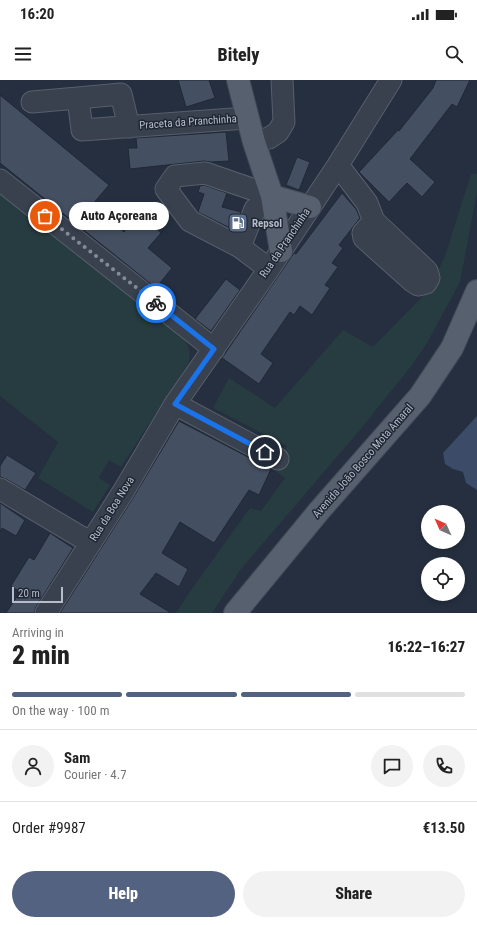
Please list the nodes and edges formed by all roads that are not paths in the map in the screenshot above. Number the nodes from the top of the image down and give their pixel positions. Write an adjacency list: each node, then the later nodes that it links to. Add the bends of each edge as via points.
1 (238, 80): 6 (main road)
2 (282, 80): 8 (street, via 284,122 278,132 269,138)
3 (391, 80): 9 (street, Rua da Pranchinha)
4 (78, 98): 5 (street); 7 (street, Praceta da Pranchinha, via 121,94); 7 (street, Praceta da Pranchinha, via 82,130)
5 (32, 102)
6 (247, 118): 7 (street, Praceta da Pranchinha); 8 (main road)
7 (129, 127)
8 (254, 142): 11 (main road)
9 (338, 165): 12 (street, Rua da Pranchinha); 13 (street, via 367,203)
10 (0, 180): 19 (street)
11 (272, 196): 12 (main road); 14 (street, via 255,210); 14 (street, via 205,172 175,176 166,189 190,221); 15 (main road)
12 (310, 207): 15 (street, Rua da Pranchinha)
13 (374, 221)
14 (240, 247): 16 (street)
15 (280, 251): 16 (street, Rua da Pranchinha)
16 (269, 269): 19 (street, Rua da Pranchinha)
17 (477, 275): 18 (main road, Avenida João Bosco Mota Amaral)
18 (476, 294): 25 (main road, Avenida João Bosco Mota Amaral, via 452,348 420,396 319,511)
19 (214, 349): 20 (street, Rua da Pranchinha)
20 (175, 404): 21 (street); 23 (street, Rua da Boa Nova)
21 (278, 459)
22 (0, 489): 23 (street)
23 (91, 543): 24 (street, Rua da Boa Nova)
24 (46, 613)
25 (236, 613)

